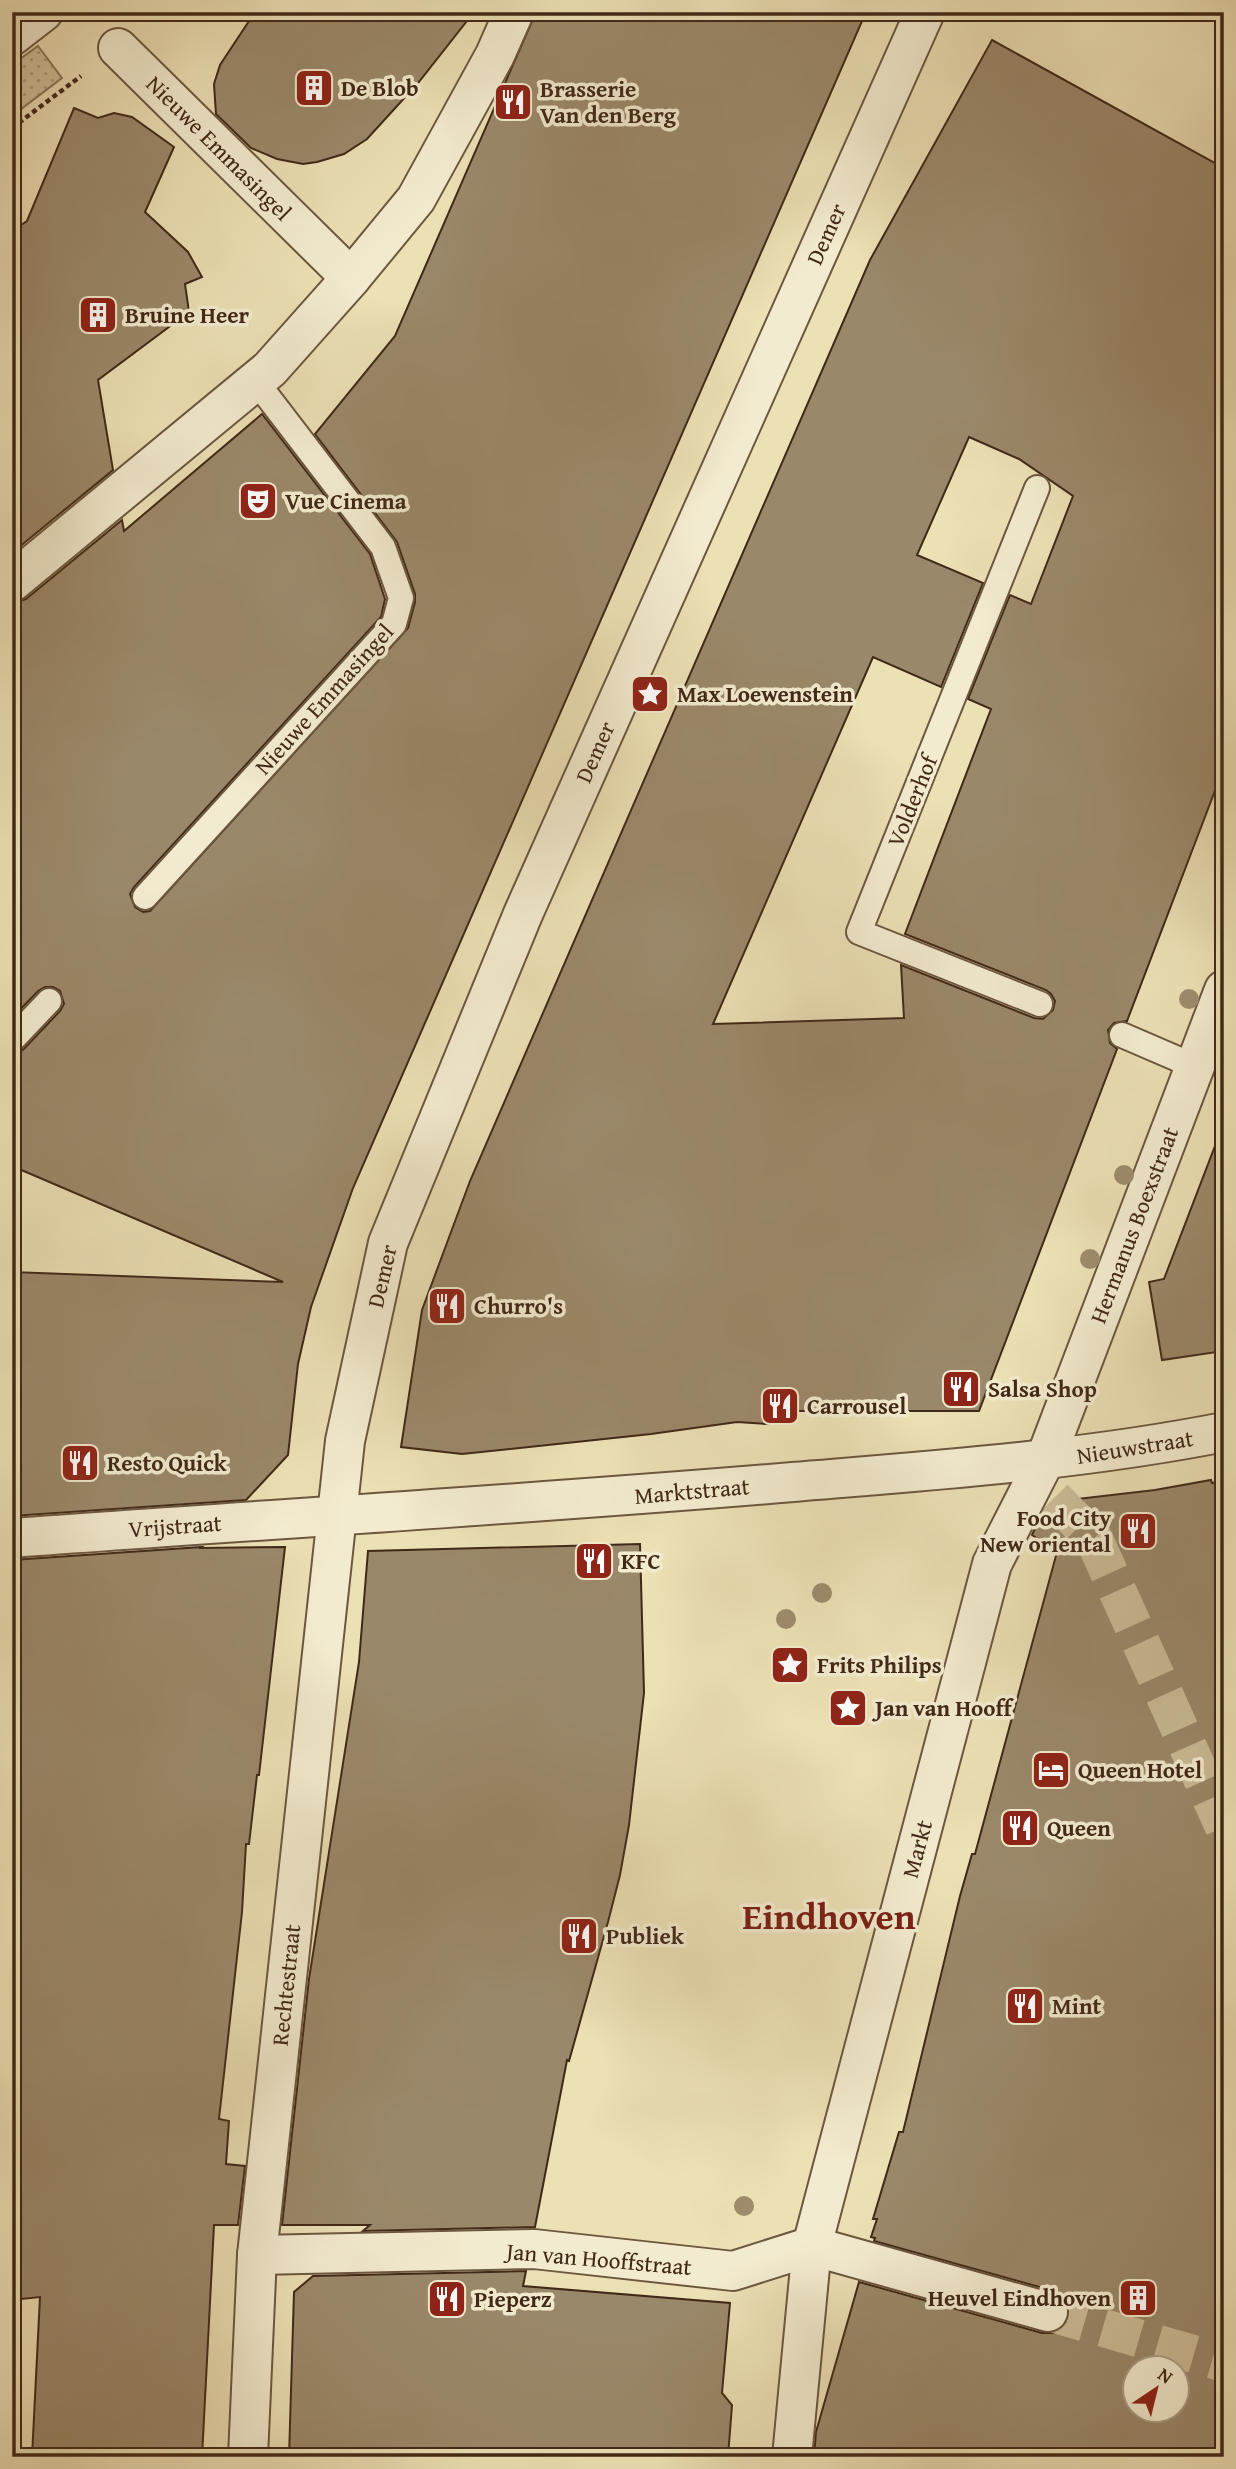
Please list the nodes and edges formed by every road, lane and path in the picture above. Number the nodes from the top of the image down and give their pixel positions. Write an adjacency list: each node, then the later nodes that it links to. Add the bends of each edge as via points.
1 (43, 12): 4 (street)
2 (514, 12): 6 (street, via 416,199)
3 (925, 12): 20 (street, Demer, via 523,914 388,1243 345,1441)
4 (12, 36)
5 (118, 48): 6 (street, Nieuwe Emmasingel)
6 (351, 278): 7 (street)
7 (256, 380): 9 (street); 10 (lane, Nieuwe Emmasingel, via 383,547 401,598 394,624)
8 (1037, 488): 13 (lane, Volderhof, via 859,932)
9 (12, 582)
10 (145, 897)
11 (1224, 990): 16 (street, Hermanus Boexstraat)
12 (49, 1001): 15 (lane)
13 (1040, 1004)
14 (1122, 1035): 16 (lane)
15 (12, 1040)
16 (1194, 1066): 18 (street, Hermanus Boexstraat)
17 (1224, 1432): 18 (street, Nieuwstraat)
18 (1045, 1461): 19 (street, via 1049,1494); 20 (street, Marktstraat, via 646,1495); 22 (street, Markt, via 992,1564)
19 (1054, 1498)
20 (337, 1514): 21 (street, Vrijstraat); 23 (street, Rechtestraat)
21 (12, 1538)
22 (812, 2246): 23 (street, Jan van Hooffstraat, via 733,2271 534,2249); 24 (street); 26 (street, Markt)
23 (257, 2255): 25 (street, Rechtestraat)
24 (1048, 2312)
25 (248, 2457)
26 (792, 2457)

